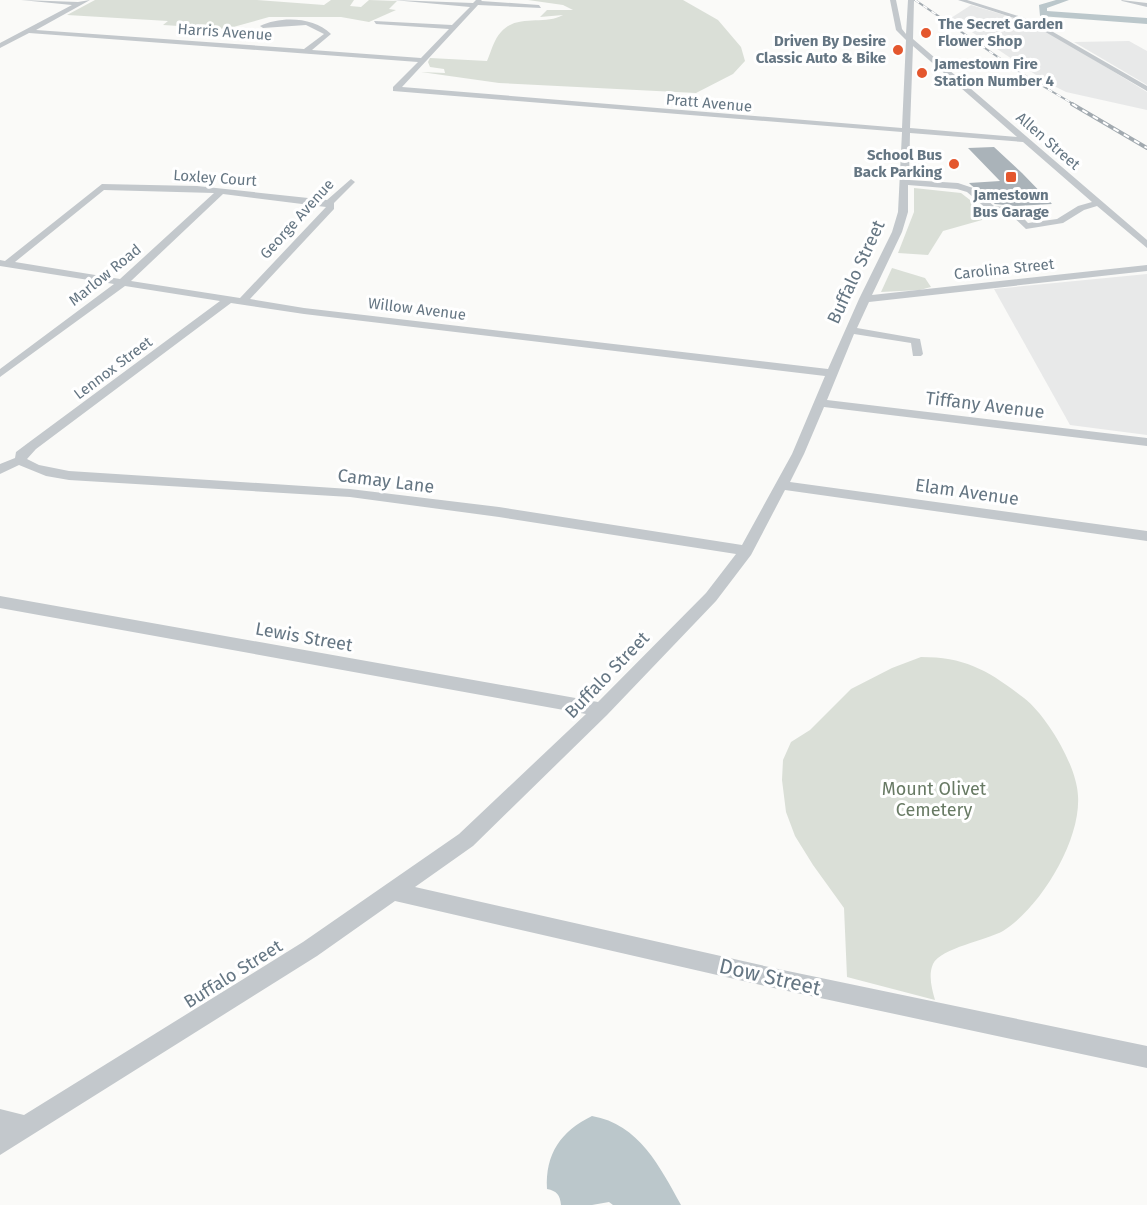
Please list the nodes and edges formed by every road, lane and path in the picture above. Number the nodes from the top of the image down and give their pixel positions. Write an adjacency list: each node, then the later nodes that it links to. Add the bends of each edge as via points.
1 (24, 0): 10 (street)
2 (87, 0): 10 (street)
3 (396, 0): 9 (street)
4 (893, 0): 18 (street)
5 (911, 0): 18 (street, Buffalo Street)
6 (962, 0): 7 (street); 23 (street, via 1035,23)
7 (974, 0)
8 (1124, 0): 11 (street)
9 (476, 2): 12 (street); 16 (street)
10 (78, 4): 17 (street)
11 (1147, 5)
12 (539, 7)
13 (376, 22): 16 (street)
14 (317, 25): 15 (street, via 294,22); 19 (street); 19 (street, via 333,28)
15 (263, 26)
16 (453, 27): 22 (street)
17 (28, 31): 20 (street); 21 (street, Harris Avenue)
18 (906, 33): 24 (street, Buffalo Street); 25 (street, Allen Street)
19 (328, 34): 21 (street)
20 (2, 43)
21 (306, 51): 22 (street, Harris Avenue)
22 (421, 60): 24 (street, Pratt Avenue, via 396,89)
23 (1147, 89)
24 (906, 132): 25 (street, Pratt Avenue); 27 (street, Buffalo Street)
25 (1027, 140): 30 (street, Allen Street)
26 (351, 182): 29 (street, George Avenue)
27 (904, 182): 30 (street, via 970,190 991,208 1011,210 1026,226 1060,221); 35 (street, Buffalo Street, via 900,226)
28 (222, 191): 29 (street, Loxley Court); 32 (street, Loxley Court, via 99,189); 34 (street, Marlow Road)
29 (329, 202): 37 (street, George Avenue, via 331,207)
30 (1098, 203): 31 (street, Allen Street)
31 (1147, 245)
32 (4, 264): 34 (street, Willow Avenue)
33 (1147, 268): 35 (street, Carolina Street)
34 (123, 282): 36 (street, Willow Avenue); 40 (street, Marlow Road)
35 (864, 299): 38 (street, Buffalo Street)
36 (228, 300): 37 (street, Willow Avenue); 44 (street, Lennox Street, via 32,446 21,455)
37 (242, 302): 41 (street, Willow Avenue)
38 (850, 330): 39 (street, via 916,341); 41 (street, Buffalo Street)
39 (917, 354)
40 (0, 374)
41 (831, 374): 42 (street, Buffalo Street)
42 (819, 403): 43 (street, Tiffany Avenue); 46 (street, Buffalo Street)
43 (1147, 442)
44 (21, 461): 45 (street); 48 (street, Camay Lane, via 53,473 77,476 217,483 398,499)
45 (0, 470)
46 (783, 485): 47 (street, Elam Avenue); 48 (street, Buffalo Street)
47 (1147, 536)
48 (746, 551): 50 (street, Buffalo Street, via 711,597)
49 (0, 602): 50 (street, Lewis Street)
50 (601, 710): 51 (street, Buffalo Street, via 466,840)
51 (394, 892): 52 (street, Dow Street); 54 (street, Buffalo Street)
52 (1147, 1057)
53 (0, 1120): 54 (street)
54 (25, 1127): 55 (street, Buffalo Street)
55 (0, 1143)

